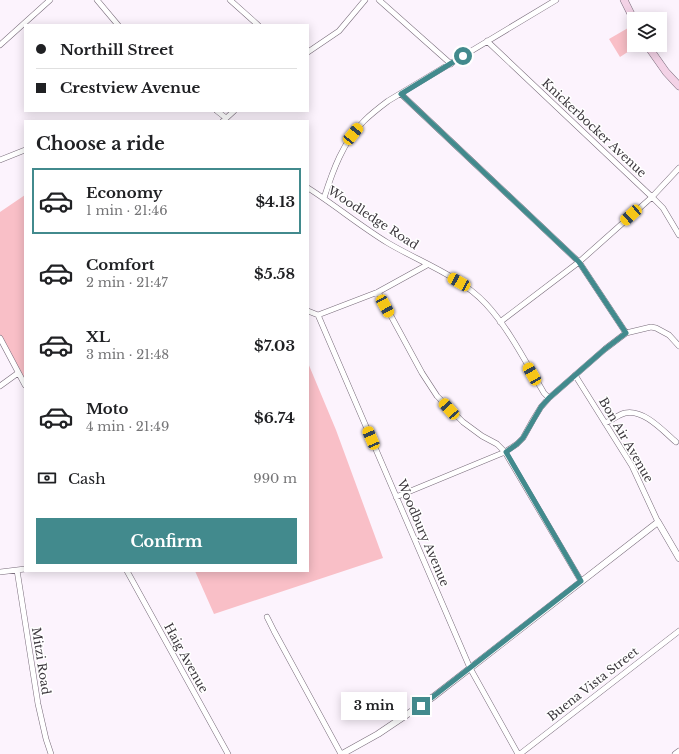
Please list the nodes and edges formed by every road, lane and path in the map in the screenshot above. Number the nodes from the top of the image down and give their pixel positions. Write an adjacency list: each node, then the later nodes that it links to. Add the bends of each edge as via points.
1 (49, 0): 12 (street)
2 (97, 0): 9 (street)
3 (230, 0): 10 (street)
4 (365, 0): 13 (street, via 339,31)
5 (379, 0): 15 (street)
6 (556, 0): 11 (street)
7 (624, 0): 8 (main road)
8 (630, 12)
9 (117, 24)
10 (257, 24)
11 (487, 41): 15 (street); 25 (street, Knickerbocker Avenue)
12 (0, 45)
13 (309, 51)
14 (652, 52): 16 (main road)
15 (451, 64): 17 (street)
16 (679, 86)
17 (401, 94): 26 (street, via 375,111 353,134 337,159); 28 (street)
18 (218, 112): 20 (street)
19 (233, 112): 20 (street)
20 (224, 120)
21 (24, 150): 22 (street)
22 (0, 160)
23 (679, 168): 25 (street)
24 (309, 189): 26 (street, Woodledge Road)
25 (652, 197): 27 (street, Knickerbocker Avenue, via 663,208); 28 (street)
26 (324, 198): 29 (street, Woodledge Road, via 381,239)
27 (679, 235)
28 (579, 262): 33 (street); 34 (street)
29 (427, 265): 30 (street); 33 (street, Woodledge Road, via 476,294)
30 (378, 292): 32 (street); 44 (street, via 437,396 462,422)
31 (309, 311): 32 (street)
32 (318, 315): 45 (street, Woodbury Avenue)
33 (500, 322): 41 (street, Woodledge Road)
34 (626, 333): 36 (street, via 656,328 669,335); 38 (street)
35 (0, 338): 37 (street)
36 (679, 346)
37 (18, 374): 39 (street); 40 (street)
38 (575, 375): 41 (street); 42 (street, Bon Air Avenue)
39 (24, 383)
40 (0, 386)
41 (549, 398): 44 (street, via 523,438)
42 (605, 423): 43 (street, via 618,415 633,412 641,414); 46 (street, Bon Air Avenue, via 632,466)
43 (676, 442)
44 (506, 452): 45 (street); 52 (street)
45 (396, 496): 55 (street, Woodbury Avenue)
46 (658, 522): 47 (street, Bon Air Avenue); 52 (street)
47 (679, 558)
48 (24, 568): 49 (street)
49 (17, 570): 50 (street); 57 (street, Mitzi Road, via 38,704)
50 (0, 572)
51 (128, 572): 58 (street, Haig Avenue)
52 (581, 581): 55 (street)
53 (267, 617): 59 (street)
54 (679, 630): 60 (street, Buena Vista Street)
55 (470, 668): 59 (street, via 410,714); 60 (street, Woodbury Avenue)
56 (679, 751): 61 (street)
57 (51, 754)
58 (228, 754)
59 (342, 754)
60 (519, 754)
61 (675, 754)

